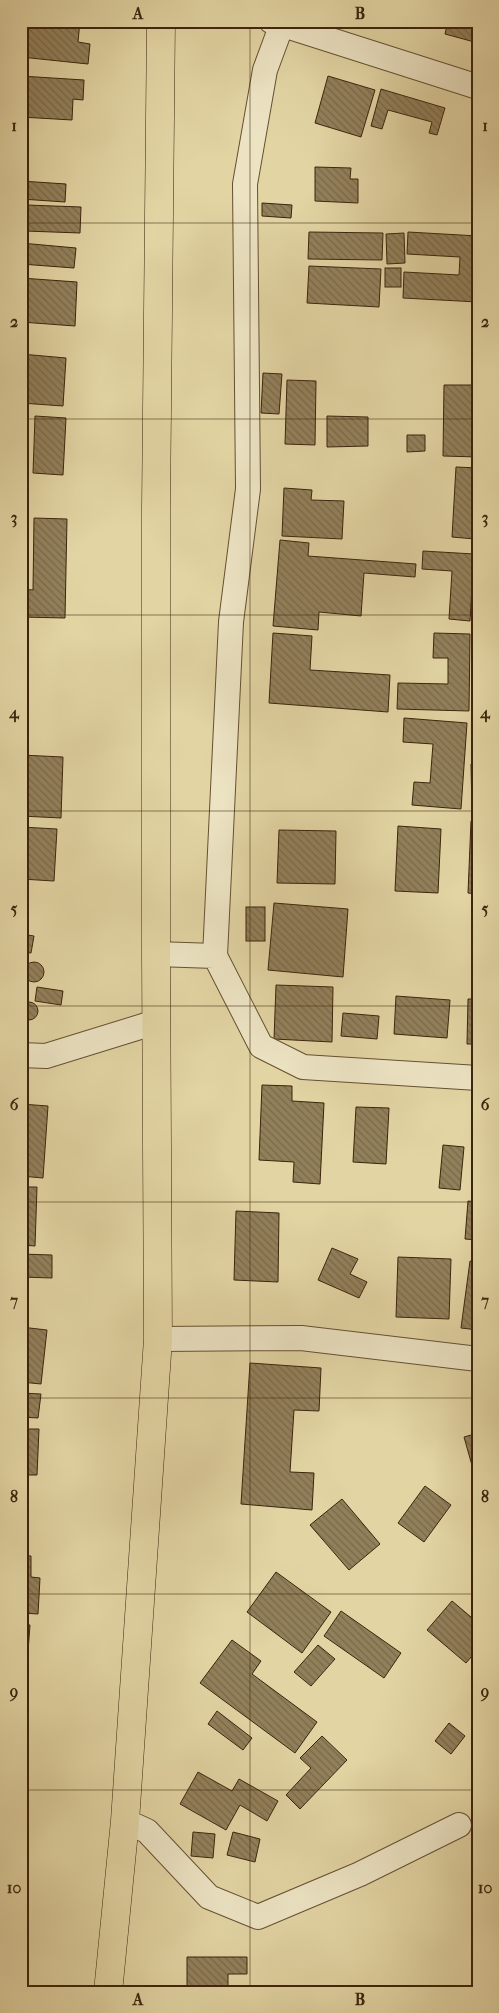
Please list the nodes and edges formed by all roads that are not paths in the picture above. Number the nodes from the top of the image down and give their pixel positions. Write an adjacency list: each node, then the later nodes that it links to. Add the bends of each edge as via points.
1 (161, 21): 4 (main road)
2 (276, 23): 3 (street); 5 (street, via 245,184 248,489 231,622)
3 (478, 86)
4 (156, 954): 5 (street); 6 (main road)
5 (215, 956): 8 (street, via 261,1046 303,1067)
6 (156, 1022): 7 (street, via 46,1056); 9 (main road)
7 (21, 1055)
8 (478, 1078)
9 (158, 1339): 10 (street, via 301,1338); 11 (main road)
10 (478, 1359)
11 (125, 1821): 12 (street, via 147,1831 209,1897 258,1917 360,1874); 13 (main road)
12 (459, 1825)
13 (108, 1992)

